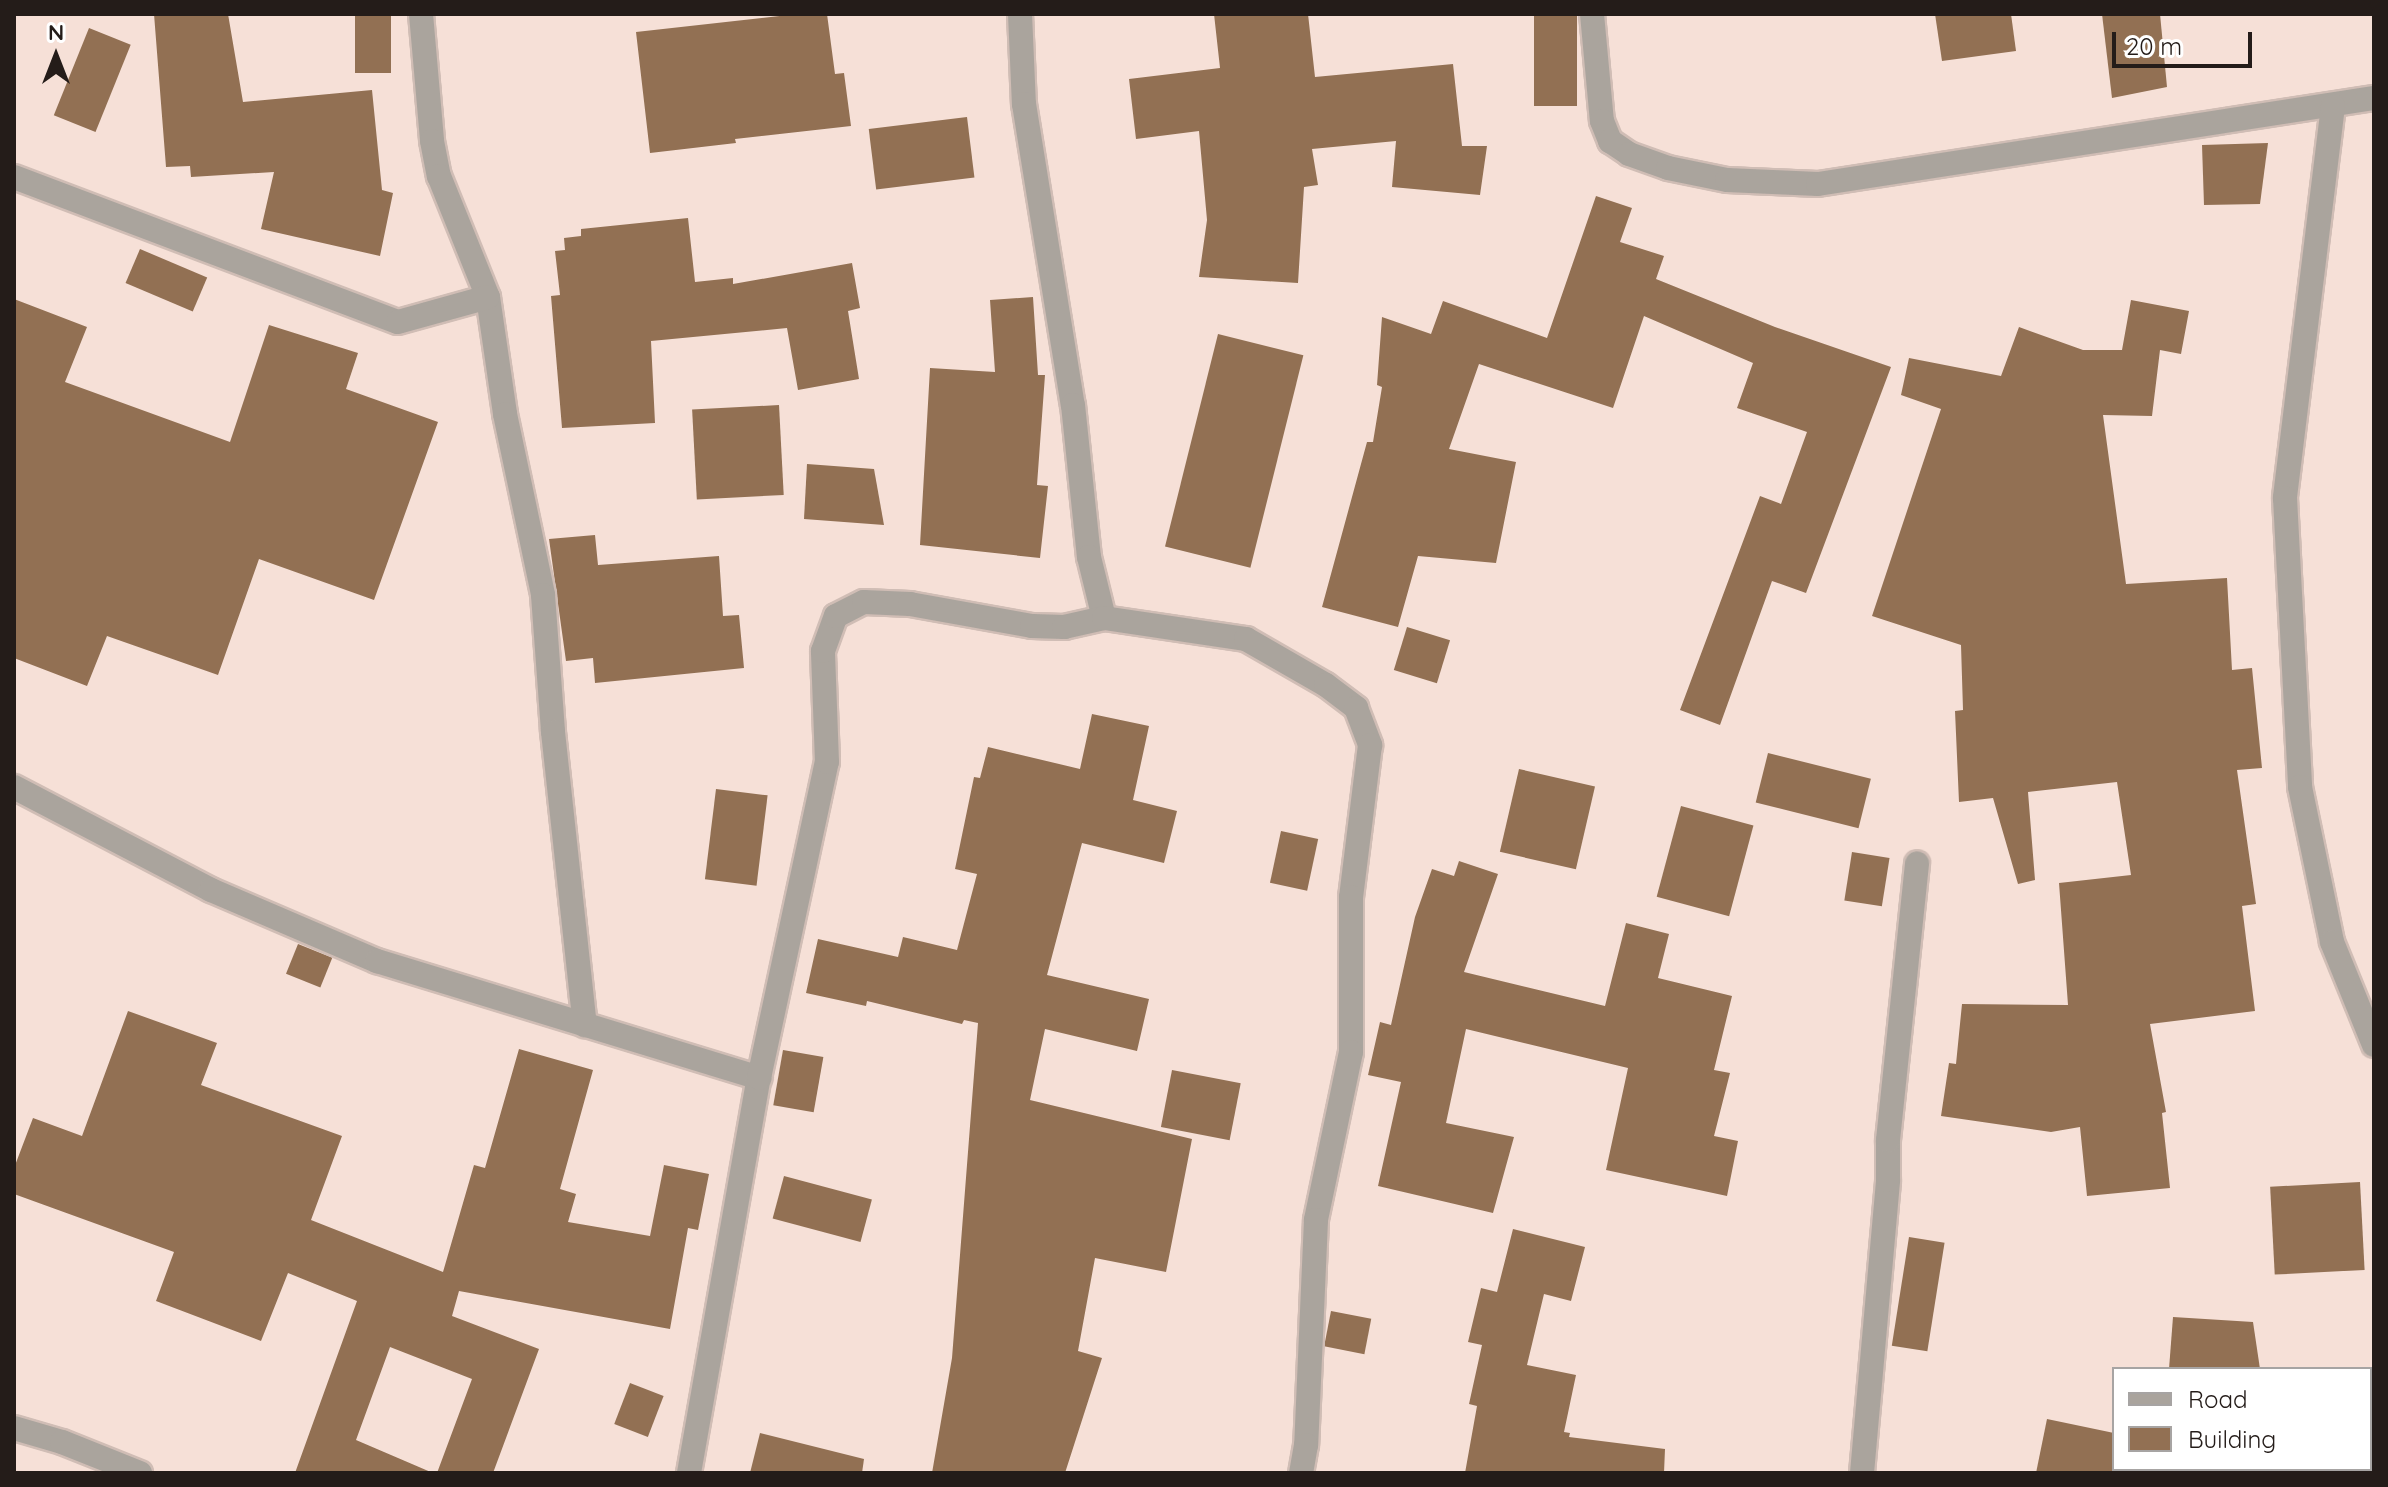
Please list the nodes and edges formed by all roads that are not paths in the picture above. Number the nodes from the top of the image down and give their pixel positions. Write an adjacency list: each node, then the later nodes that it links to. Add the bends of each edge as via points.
1 (421, 14): 7 (street, via 439,176)
2 (1020, 14): 8 (street, via 1024,104 1073,405 1089,557)
3 (1592, 14): 5 (street, via 1602,121 1610,141 1668,168 1727,180 1818,184)
4 (2374, 98): 5 (street)
5 (2333, 106): 12 (street, via 2285,498 2300,787 2332,942)
6 (14, 177): 7 (street, via 398,322)
7 (488, 297): 11 (street, via 505,414 543,595)
8 (1104, 618): 13 (street, via 1064,627 1032,626 910,604 864,602 836,616 823,651 827,762); 17 (street, via 1246,639 1356,708 1370,745 1351,897 1351,1052 1316,1220)
9 (14, 787): 11 (street, via 211,890 377,961)
10 (1917, 864): 18 (street, via 1888,1140)
11 (585, 1025): 13 (street)
12 (2374, 1045)
13 (759, 1078): 16 (street)
14 (14, 1428): 15 (street)
15 (140, 1473)
16 (689, 1473)
17 (1301, 1473)
18 (1862, 1473)

